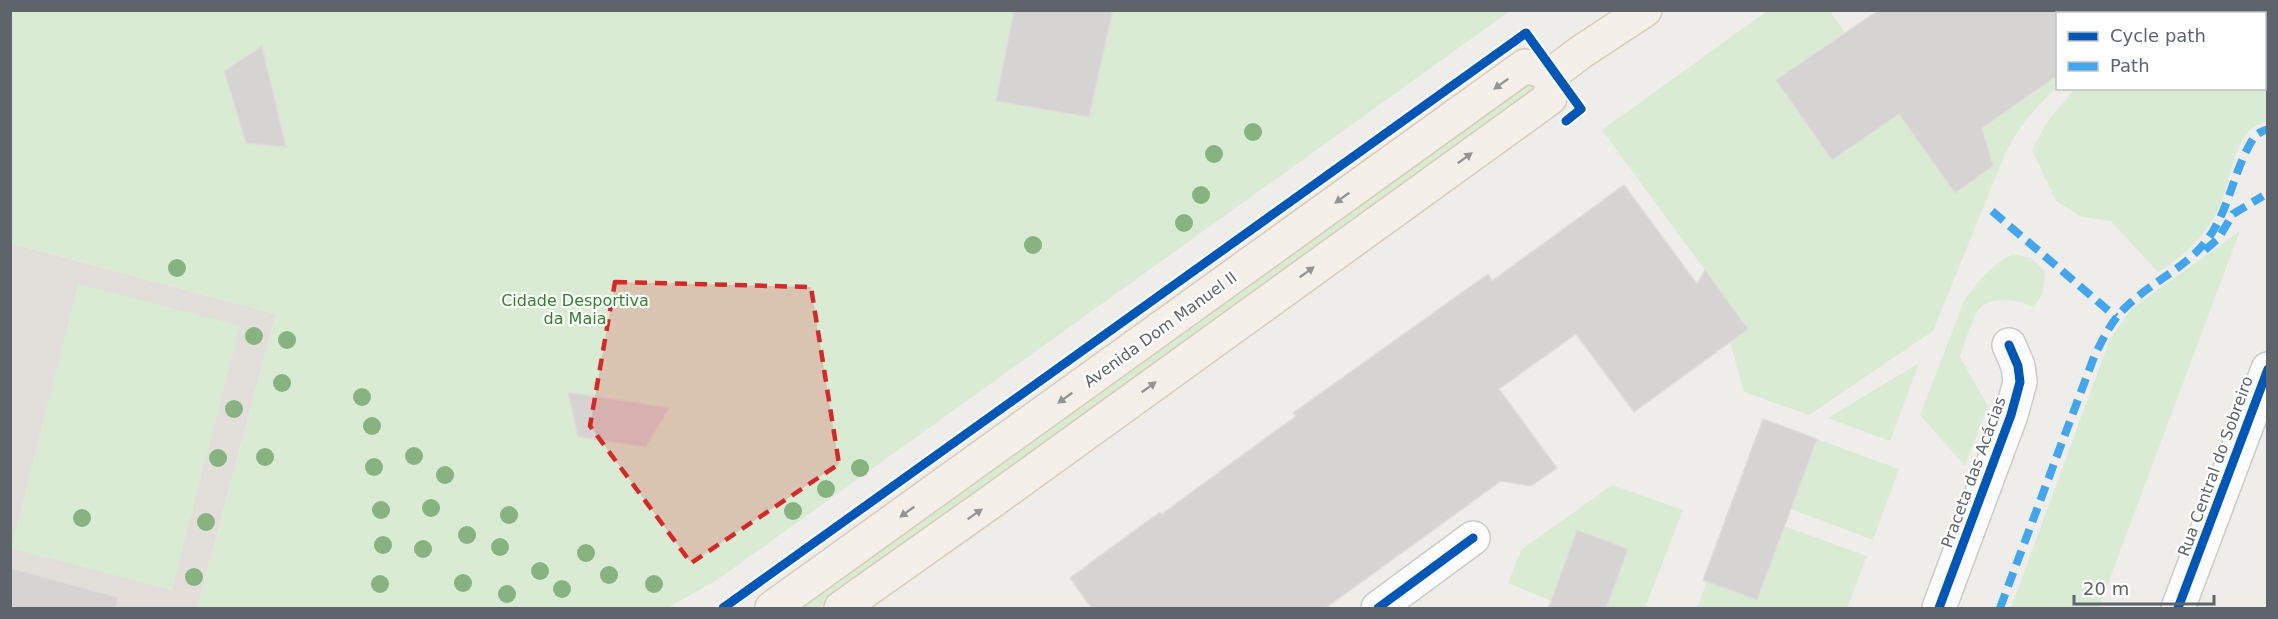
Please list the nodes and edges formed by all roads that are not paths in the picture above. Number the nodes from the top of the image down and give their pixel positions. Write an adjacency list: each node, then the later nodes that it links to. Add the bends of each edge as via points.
1 (1645, 10): 2 (main road)
2 (1552, 74): 6 (main road, Avenida Dom Manuel II, one-way to 6, via 1526,66); 7 (main road, one-way to 2, via 1550,98)
3 (2009, 345): 9 (street, Praceta das Acácias, via 2020,382)
4 (2268, 369): 10 (street, Rua Central do Sobreiro)
5 (1473, 538): 8 (street)
6 (772, 609)
7 (841, 609)
8 (1378, 609)
9 (1939, 609)
10 (2178, 609)

